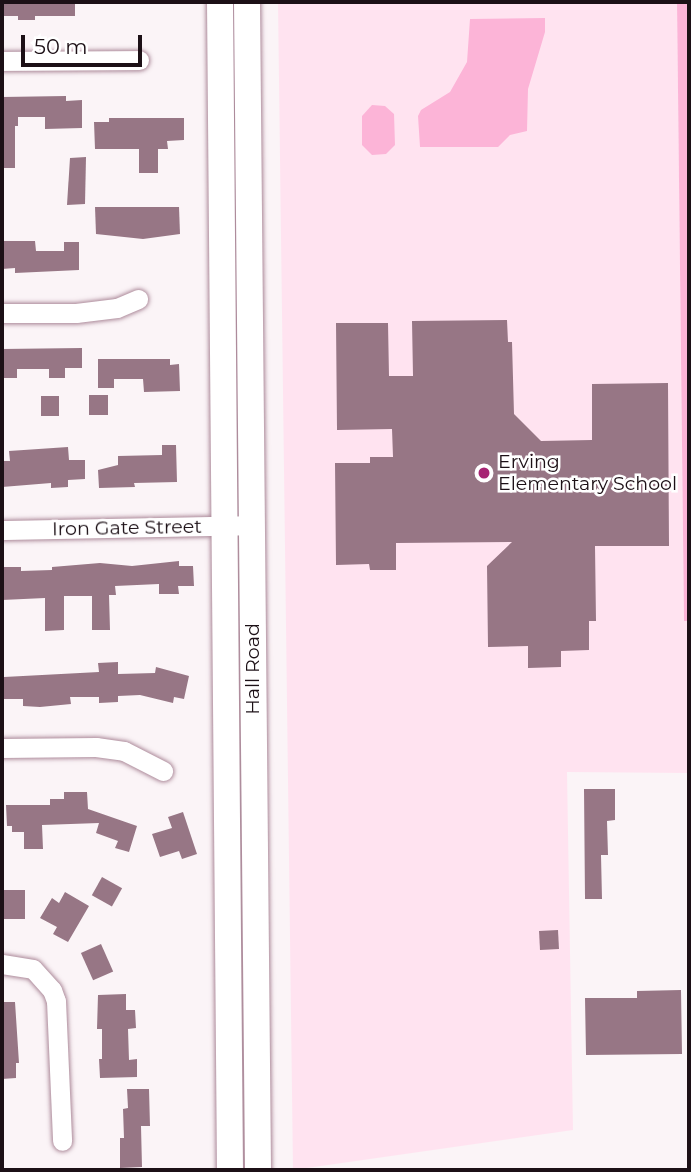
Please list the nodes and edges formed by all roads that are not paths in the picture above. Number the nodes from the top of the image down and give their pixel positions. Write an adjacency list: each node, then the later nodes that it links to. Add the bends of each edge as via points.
1 (220, 2): 5 (street, Hall Road)
2 (247, 2): 6 (street, Hall Road)
3 (139, 60): 4 (street)
4 (2, 61)
5 (221, 167): 6 (street); 10 (street, Hall Road)
6 (248, 167): 9 (street, Hall Road)
7 (138, 299): 8 (street, via 117,308 89,311)
8 (2, 313)
9 (252, 525): 10 (street, Iron Gate Street); 12 (street, Hall Road)
10 (225, 526): 11 (street, Iron Gate Street); 13 (street, Hall Road)
11 (2, 530)
12 (253, 661): 13 (street); 19 (street, Hall Road)
13 (226, 662): 18 (street, Hall Road)
14 (2, 748): 15 (street, via 124,751)
15 (163, 771)
16 (2, 964): 17 (street, via 24,965 41,974 52,990)
17 (62, 1141)
18 (230, 1170)
19 (258, 1170)

